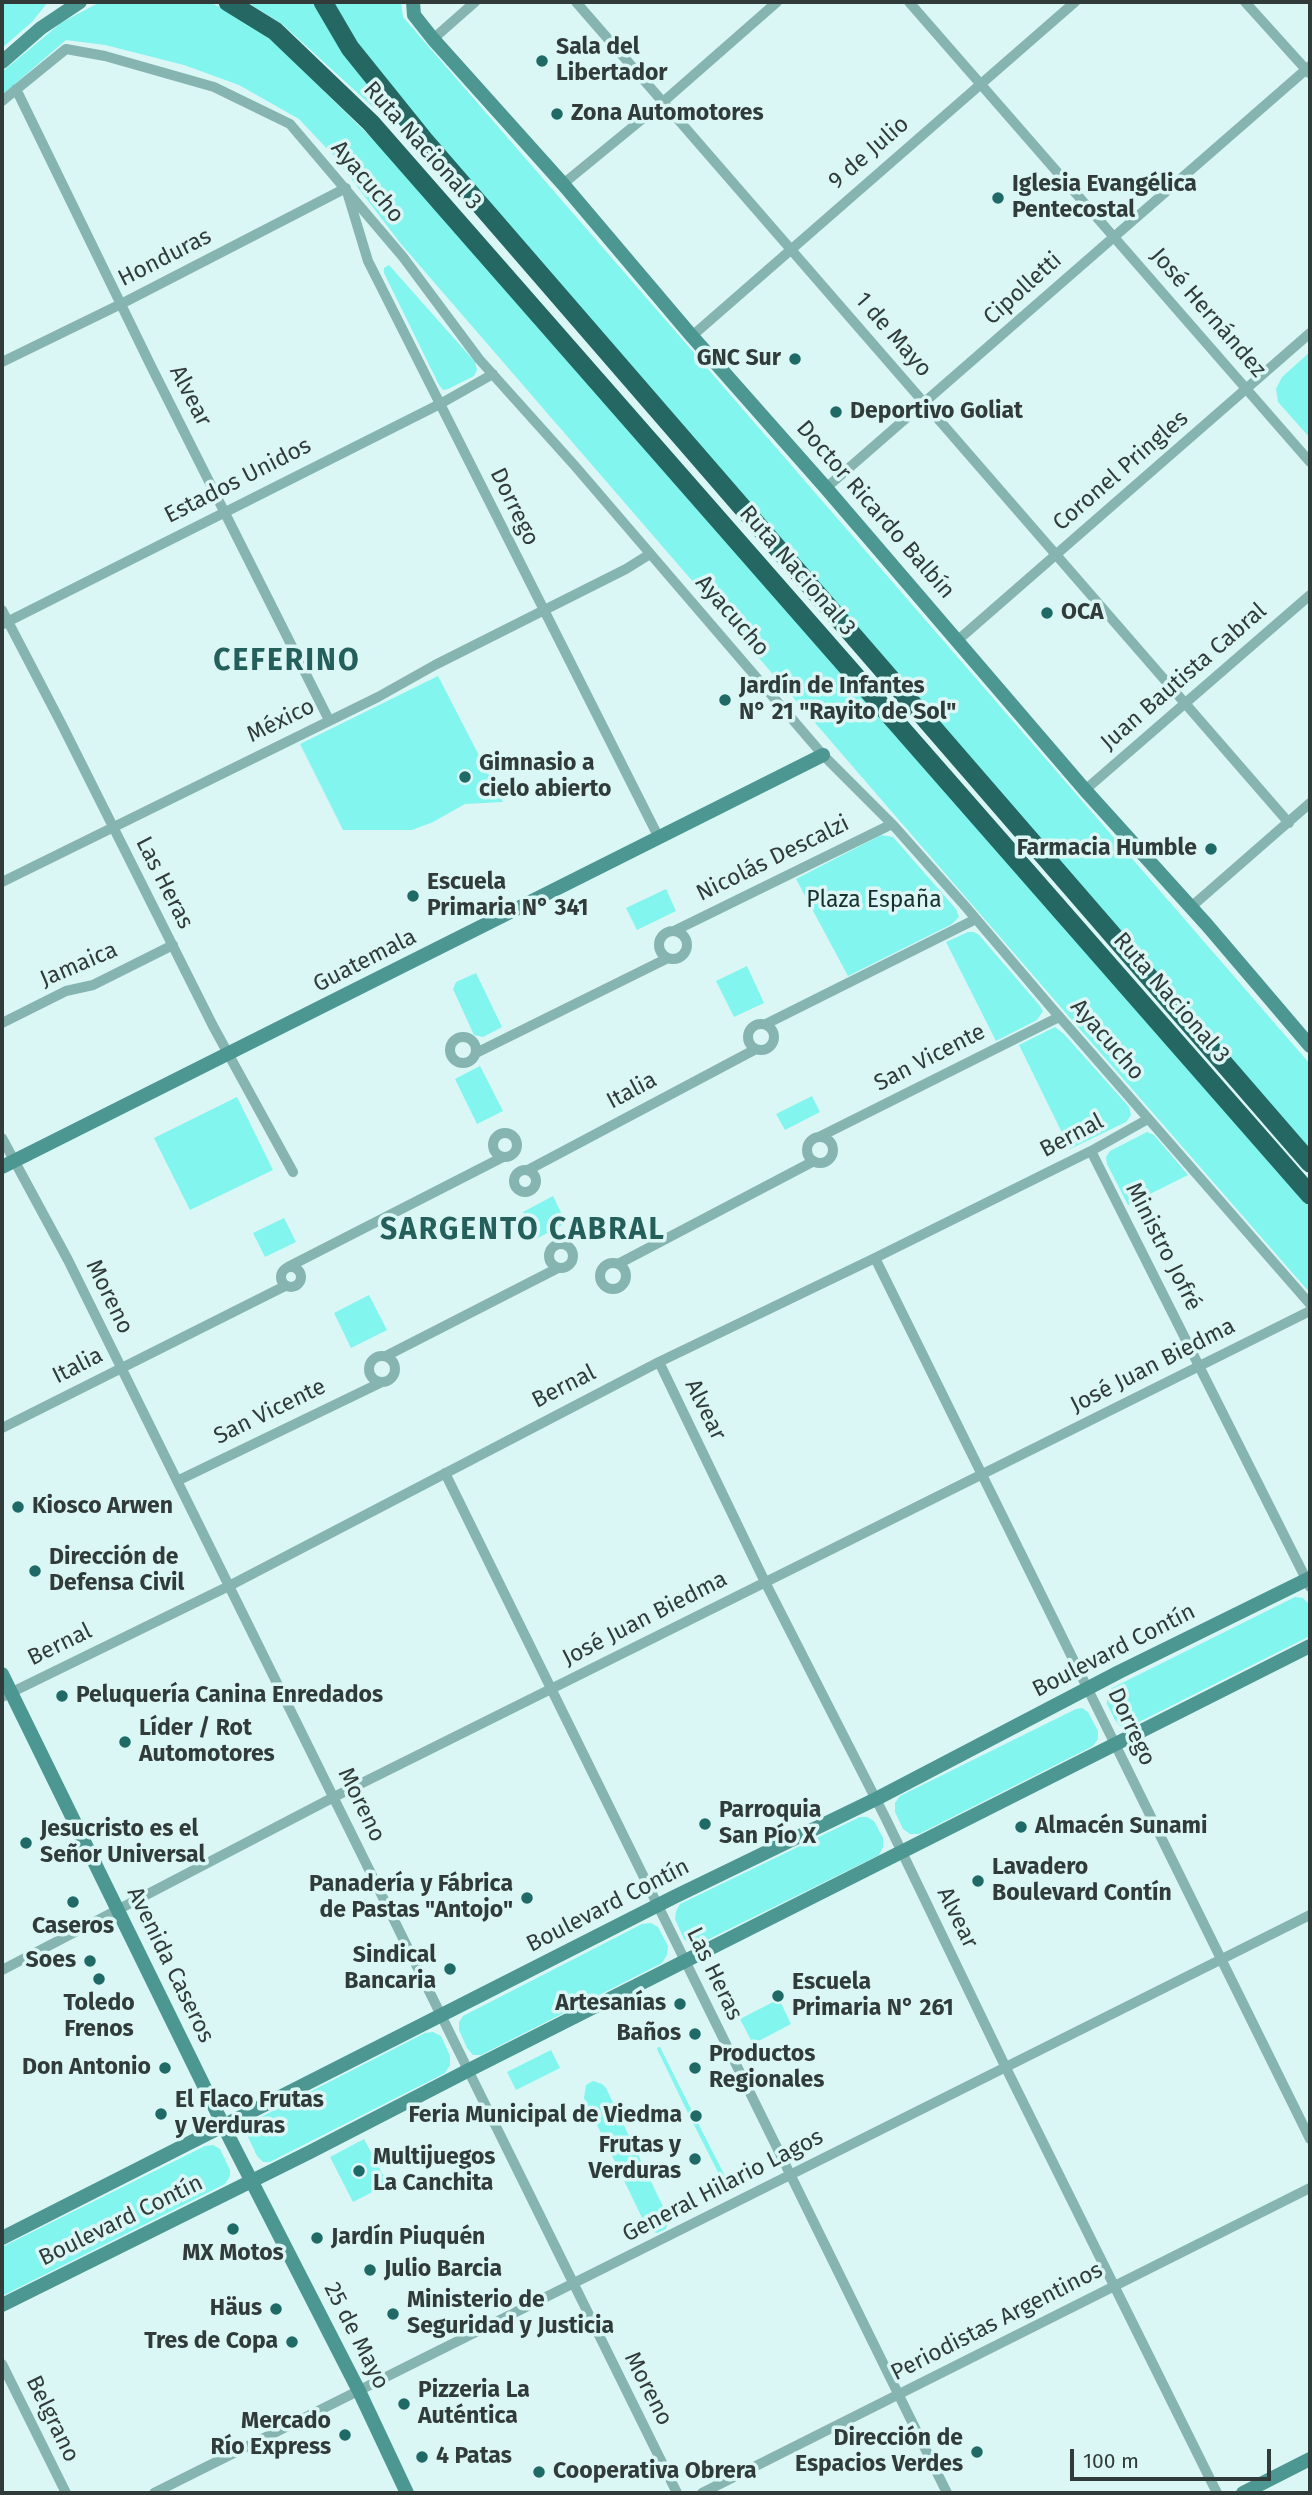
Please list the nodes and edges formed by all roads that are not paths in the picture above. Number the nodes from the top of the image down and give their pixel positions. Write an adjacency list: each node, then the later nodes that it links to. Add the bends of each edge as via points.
1 (58, 2): 12 (main road)
2 (80, 2): 12 (main road)
3 (228, 2): 74 (highway, Ruta Nacional 3, via 275,31 387,141)
4 (323, 2): 70 (highway, Ruta Nacional 3, via 350,48 424,140)
5 (413, 2): 13 (main road, Doctor Ricardo Balbín, via 414,15)
6 (475, 2): 13 (street)
7 (576, 2): 19 (street, 1 de Mayo)
8 (777, 2): 19 (street)
9 (909, 2): 16 (street, José Hernández)
10 (1075, 2): 16 (street, 9 de Julio)
11 (1245, 2): 15 (street)
12 (41, 28): 14 (main road)
13 (433, 38): 20 (main road, Doctor Ricardo Balbín)
14 (2, 62)
15 (1309, 70): 22 (street, Cipolletti)
16 (980, 84): 22 (street, José Hernández); 23 (street, 9 de Julio)
17 (16, 89): 18 (street); 21 (street, Ayacucho, via 66,49 214,87 290,124); 24 (street, Alvear)
18 (2, 101)
19 (663, 102): 20 (street); 23 (street, 1 de Mayo)
20 (563, 184): 26 (main road, Doctor Ricardo Balbín)
21 (346, 188): 24 (street, Honduras); 28 (street, Ayacucho); 30 (street, Dorrego, via 368,261)
22 (1113, 236): 29 (street, José Hernández); 31 (street, Cipolletti)
23 (791, 249): 26 (street, 9 de Julio); 31 (street, 1 de Mayo)
24 (121, 304): 27 (street, Honduras); 34 (street, Alvear)
25 (1310, 333): 29 (street, Coronel Pringles)
26 (692, 336): 33 (main road, Doctor Ricardo Balbín)
27 (2, 362)
28 (493, 374): 30 (street, Estados Unidos); 35 (street, Ayacucho)
29 (1247, 390): 32 (street, José Hernández); 36 (street, Coronel Pringles)
30 (440, 404): 34 (street, Estados Unidos); 39 (street, Dorrego)
31 (925, 404): 33 (street, Cipolletti); 36 (street, 1 de Mayo)
32 (1310, 462)
33 (826, 488): 41 (main road, Doctor Ricardo Balbín)
34 (224, 511): 40 (street, Estados Unidos); 43 (street, Alvear)
35 (650, 554): 39 (street, México); 44 (street, Ayacucho)
36 (1056, 555): 41 (street, Coronel Pringles); 42 (street, 1 de Mayo)
37 (1310, 595): 42 (street, Juan Bautista Cabral)
38 (2, 610): 40 (street, Las Heras)
39 (543, 611): 43 (street, México); 50 (street, Dorrego)
40 (5, 623): 49 (street, Las Heras)
41 (958, 640): 45 (main road, Doctor Ricardo Balbín)
42 (1185, 704): 45 (street, Juan Bautista Cabral); 47 (street, 1 de Mayo)
43 (329, 720): 49 (street, México)
44 (823, 755): 48 (street, Ayacucho); 50 (main road, Guatemala)
45 (1085, 790): 52 (main road, Doctor Ricardo Balbín)
46 (1310, 803): 47 (street)
47 (1289, 822): 52 (street)
48 (892, 824): 53 (street, Ayacucho); 54 (street, Nicolás Descalzi)
49 (113, 828): 51 (street, México); 55 (street, Las Heras)
50 (659, 838): 63 (main road, Guatemala)
51 (2, 883)
52 (1191, 907): 60 (main road, Doctor Ricardo Balbín)
53 (976, 919): 57 (street, Ayacucho); 59 (street)
54 (674, 931): 56 (street, via 665,933 660,941 660,950); 56 (street, via 682,934 687,947 678,957)
55 (173, 945): 58 (street, Jamaica); 63 (street, Las Heras)
56 (668, 958): 62 (street)
57 (1059, 1017): 64 (street, Ayacucho); 65 (street, San Vicente)
58 (2, 1023)
59 (766, 1024): 61 (street, via 757,1024 748,1033 748,1042); 61 (street, Italia, via 773,1030 773,1043 767,1049)
60 (1310, 1046)
61 (756, 1049): 72 (street, Italia)
62 (476, 1053)
63 (228, 1055): 71 (main road, Guatemala); 73 (street, Las Heras)
64 (1148, 1119): 67 (street, Bernal); 80 (street, Ayacucho)
65 (819, 1137): 69 (street, via 808,1146); 69 (street, via 828,1140 833,1151 826,1161)
66 (2, 1138): 71 (street, Moreno)
67 (1091, 1151): 75 (street, Bernal); 84 (street, Ministro Jofré)
68 (503, 1157): 77 (street)
69 (814, 1161): 76 (street)
70 (1310, 1163)
71 (8, 1164): 85 (street, Moreno, via 68,1261)
72 (527, 1170)
73 (293, 1172)
74 (1310, 1195)
75 (875, 1258): 83 (street, Bernal); 89 (street, Dorrego)
76 (618, 1264)
77 (288, 1267): 79 (street, via 281,1275); 79 (street, via 298,1269 302,1278 297,1286)
78 (558, 1268): 82 (street)
79 (285, 1286): 85 (street, Italia)
80 (1310, 1304)
81 (1310, 1311): 84 (street, José Juan Biedma)
82 (386, 1356): 86 (street, via 394,1363 395,1372); 86 (street, via 375,1357 369,1368 374,1379)
83 (659, 1362): 88 (street, Bernal); 92 (street, Alvear)
84 (1199, 1365): 89 (street, José Juan Biedma); 91 (street, Ministro Jofré)
85 (121, 1368): 87 (street, Italia); 90 (street, Moreno)
86 (382, 1382): 90 (street, San Vicente)
87 (2, 1428)
88 (445, 1473): 93 (street, Bernal); 97 (street, Las Heras)
89 (983, 1475): 92 (street, José Juan Biedma); 96 (street, Dorrego)
90 (177, 1481): 93 (street, Moreno)
91 (1309, 1581): 96 (main road, Boulevard Contín)
92 (765, 1582): 97 (street, José Juan Biedma); 101 (street, Alvear)
93 (229, 1586): 98 (street, Bernal); 100 (street, Moreno)
94 (1310, 1646): 99 (main road, Boulevard Contín)
95 (2, 1674): 98 (main road, Avenida Caseros)
96 (1089, 1689): 99 (street, Dorrego); 101 (main road, Boulevard Contín)
97 (551, 1691): 100 (street, José Juan Biedma); 103 (street, Las Heras)
98 (6, 1695): 104 (main road, Avenida Caseros)
99 (1115, 1744): 102 (main road, Boulevard Contín); 106 (street, Dorrego)
100 (334, 1797): 104 (street, José Juan Biedma); 109 (street, Moreno)
101 (876, 1799): 102 (street, Alvear); 103 (main road, Boulevard Contín)
102 (902, 1853): 107 (main road, Boulevard Contín); 110 (street, Alvear)
103 (657, 1905): 107 (street, Las Heras); 109 (main road, Boulevard Contín)
104 (116, 1908): 108 (street, José Juan Biedma); 112 (main road, Avenida Caseros)
105 (1310, 1916): 106 (street, General Hilario Lagos)
106 (1222, 1960): 110 (street, General Hilario Lagos); 113 (street, Dorrego)
107 (685, 1961): 111 (main road, Boulevard Contín); 114 (street, Las Heras)
108 (2, 1970)
109 (441, 2015): 111 (street, Moreno); 112 (main road, Boulevard Contín)
110 (1006, 2068): 114 (street, General Hilario Lagos); 119 (street, Alvear)
111 (467, 2071): 115 (main road, Boulevard Contín); 118 (street, Moreno)
112 (224, 2125): 115 (main road, 25 de Mayo); 117 (main road, Boulevard Contín)
113 (1310, 2139)
114 (790, 2175): 118 (street, General Hilario Lagos); 123 (street, Las Heras)
115 (252, 2181): 120 (main road, Boulevard Contín); 122 (main road, 25 de Mayo)
116 (1310, 2188): 119 (street, Periodistas Argentinos)
117 (2, 2238)
118 (572, 2284): 122 (street, General Hilario Lagos); 128 (street, Moreno)
119 (1114, 2286): 123 (street, Periodistas Argentinos); 131 (street, Alvear)
120 (2, 2305)
121 (2, 2364): 125 (street, Belgrano)
122 (359, 2391): 126 (street, General Hilario Lagos); 127 (main road, 25 de Mayo)
123 (898, 2395): 129 (street, Periodistas Argentinos); 130 (street, Las Heras)
124 (1310, 2459): 132 (main road)
125 (66, 2493)
126 (154, 2493)
127 (407, 2493)
128 (677, 2493)
129 (702, 2493)
130 (947, 2493)
131 (1217, 2493)
132 (1243, 2493)

